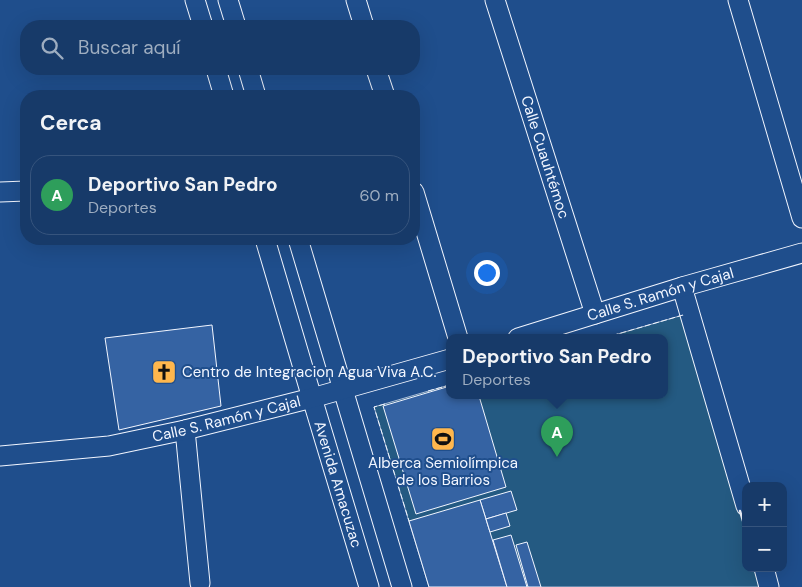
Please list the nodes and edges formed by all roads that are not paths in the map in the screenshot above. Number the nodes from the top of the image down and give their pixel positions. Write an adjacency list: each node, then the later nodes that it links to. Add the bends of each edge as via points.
1 (196, 0): 6 (street)
2 (228, 0): 7 (street)
3 (356, 0): 8 (street)
4 (495, 0): 23 (street, Calle Cuauhtémoc)
5 (738, 0): 18 (street)
6 (201, 20)
7 (234, 20)
8 (362, 20)
9 (218, 75): 12 (street)
10 (250, 75): 13 (street)
11 (378, 75): 14 (street)
12 (222, 90)
13 (254, 90)
14 (383, 90)
15 (20, 191): 16 (street)
16 (0, 192)
17 (420, 212): 24 (street)
18 (802, 218)
19 (267, 245): 28 (street, Avenida Amacuzac)
20 (300, 245): 27 (street)
21 (802, 253): 22 (street, Calle S. Ramón y Cajal)
22 (682, 287): 23 (street, Calle S. Ramón y Cajal); 31 (street)
23 (595, 314): 25 (street, Calle S. Ramón y Cajal)
24 (457, 334)
25 (531, 334)
26 (446, 360): 27 (street, Calle S. Ramón y Cajal)
27 (342, 388): 28 (street, Calle S. Ramón y Cajal); 35 (street)
28 (312, 398): 29 (street, Calle S. Ramón y Cajal); 34 (street, Avenida Amacuzac)
29 (185, 430): 30 (street, Calle S. Ramón y Cajal, via 108,446); 33 (street)
30 (0, 456)
31 (742, 492)
32 (765, 572): 36 (street)
33 (200, 583)
34 (369, 587)
35 (402, 587)
36 (769, 587)

